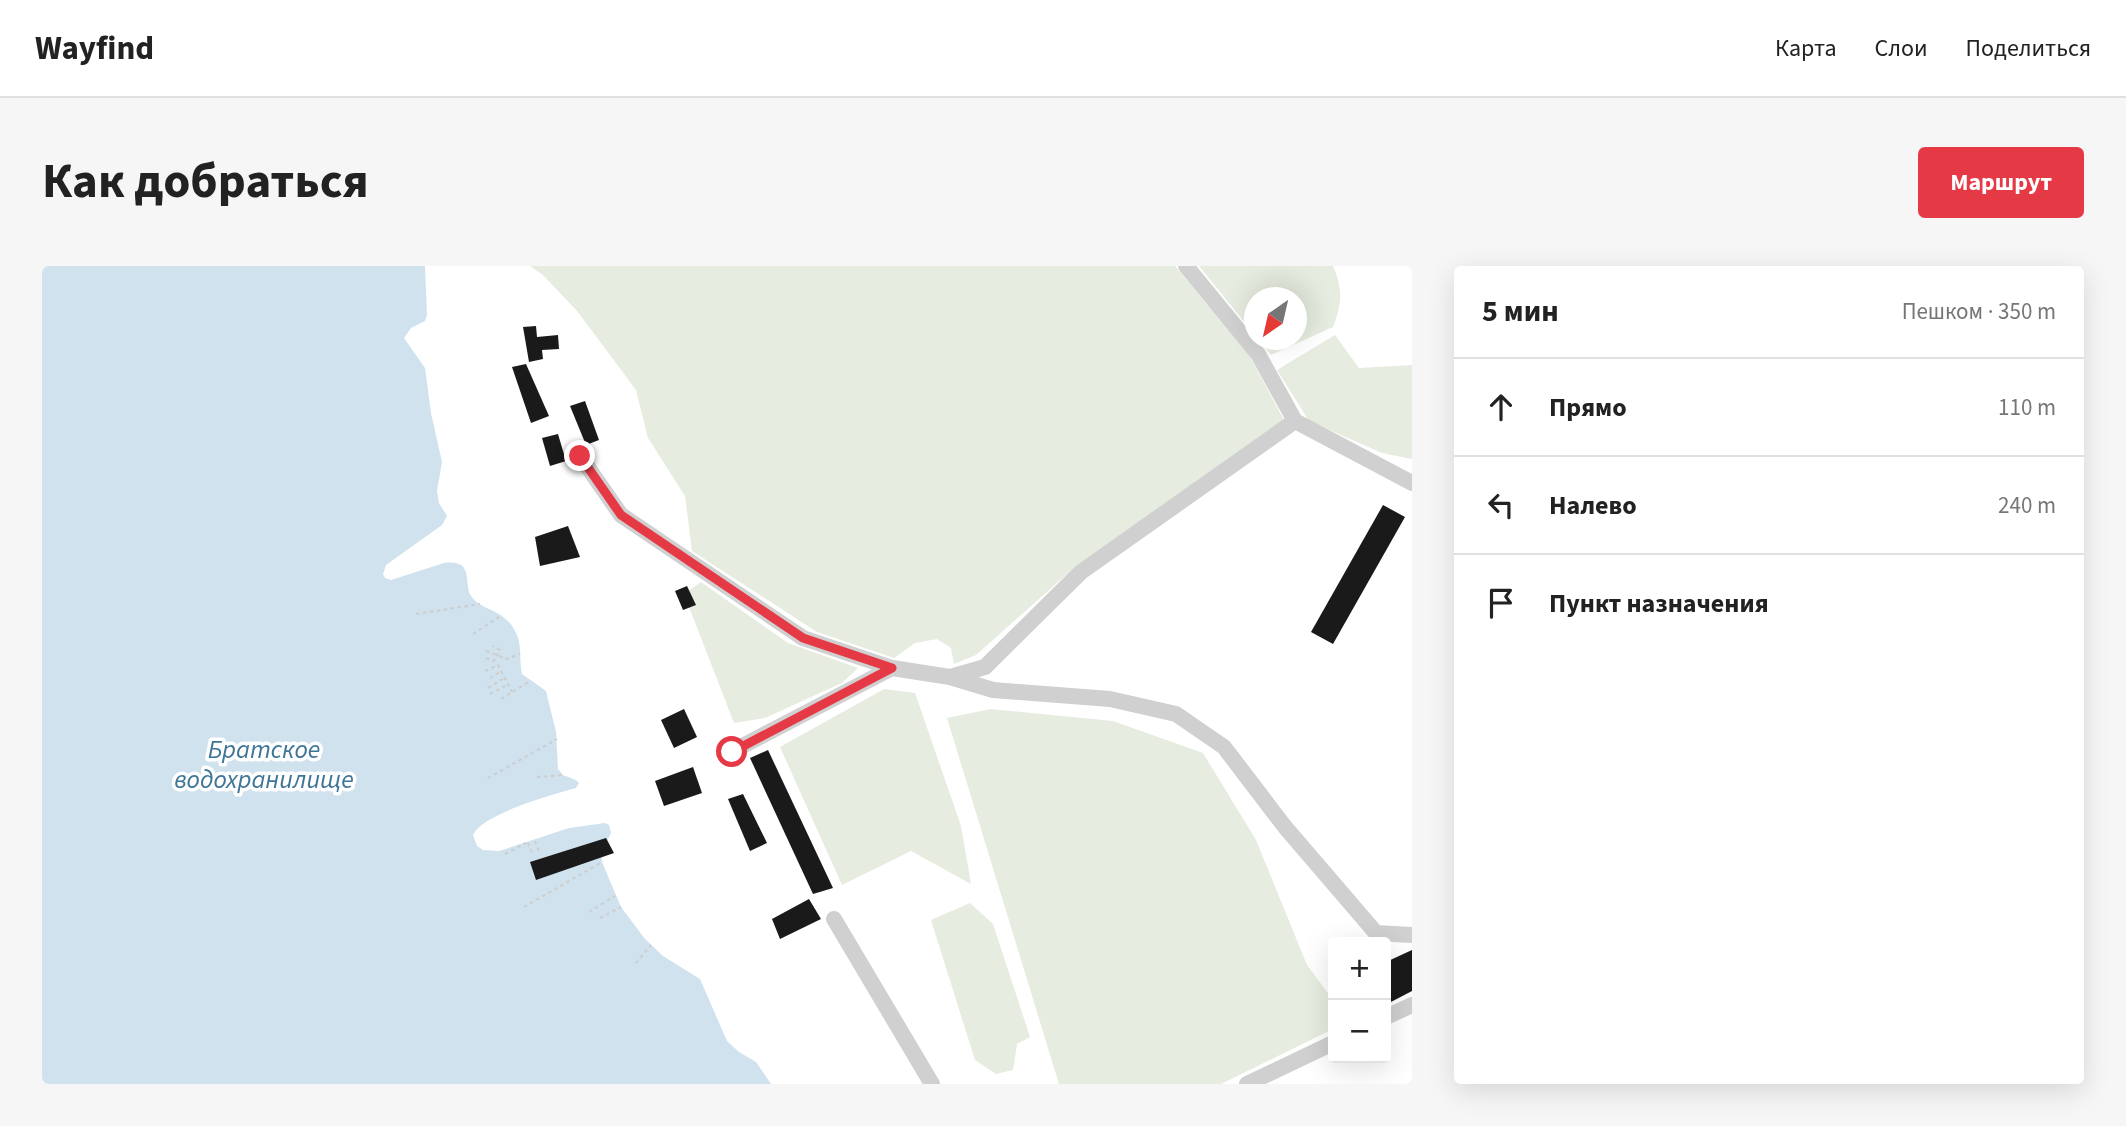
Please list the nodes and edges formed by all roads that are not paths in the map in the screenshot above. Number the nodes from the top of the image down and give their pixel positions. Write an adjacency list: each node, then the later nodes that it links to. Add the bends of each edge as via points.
1 (1186, 266): 2 (street, via 1258,355)
2 (1295, 421): 4 (street); 6 (street, via 1081,572 985,667)
3 (580, 456): 5 (street, via 621,515 803,638)
4 (1412, 483)
5 (892, 668): 6 (street); 7 (street)
6 (950, 677): 9 (street, via 993,690 1110,699 1176,714 1224,747 1376,933)
7 (732, 752)
8 (834, 919): 13 (street)
9 (1412, 936)
10 (1412, 1005): 11 (street)
11 (1391, 1015)
12 (1328, 1045): 14 (street)
13 (932, 1084)
14 (1247, 1084)

